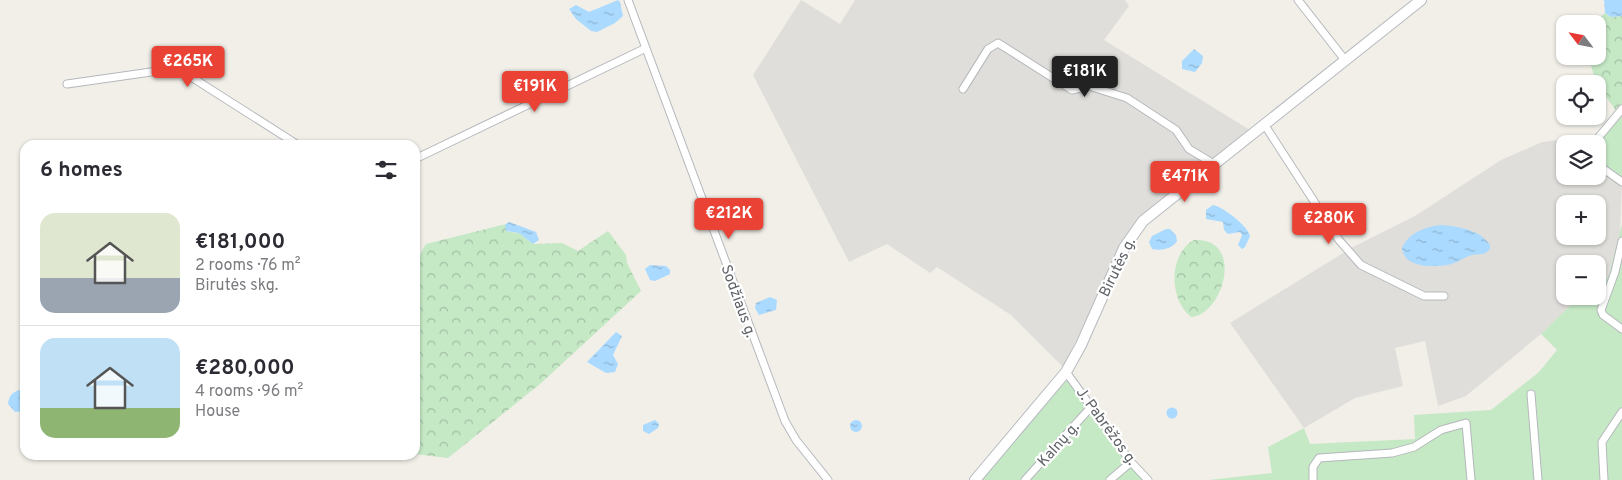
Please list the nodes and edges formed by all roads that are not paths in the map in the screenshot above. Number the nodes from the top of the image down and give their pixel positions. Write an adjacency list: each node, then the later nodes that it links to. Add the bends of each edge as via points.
1 (628, 0): 4 (street, Sodžiaus g.)
2 (1298, 0): 5 (street)
3 (1421, 0): 5 (main road, Birutės g.)
4 (646, 48): 12 (street); 24 (street, Sodžiaus g., via 785,420 796,440)
5 (1345, 60): 9 (main road, Birutės g.)
6 (68, 84): 11 (street, via 176,71 216,91)
7 (963, 90): 13 (street, via 988,48 998,43 1072,90 1089,86 1127,98 1176,130 1189,149)
8 (1622, 109): 10 (street)
9 (1264, 124): 13 (main road, Birutės g.); 17 (street, via 1338,240 1361,265 1424,296)
10 (1600, 135)
11 (290, 140)
12 (420, 157)
13 (1214, 164): 19 (main road, Birutės g., via 1151,214 1130,237)
14 (1606, 171): 15 (street)
15 (1622, 182)
16 (1622, 241): 18 (street, via 1602,310 1603,315)
17 (1444, 296)
18 (1622, 329)
19 (1066, 372): 21 (street, J. Pabrėžos g.); 25 (main road, Birutės g.)
20 (1531, 394): 31 (street)
21 (1091, 408): 23 (street, J. Pabrėžos g.); 26 (street, Kalnų g.)
22 (1622, 412): 32 (street, via 1602,442)
23 (1131, 462): 27 (street); 28 (street, J. Pabrėžos g.)
24 (828, 480)
25 (975, 480)
26 (1025, 480)
27 (1110, 480)
28 (1148, 480)
29 (1314, 480): 30 (street, via 1312,467 1319,458 1392,453 1414,447 1441,430 1466,423)
30 (1471, 480)
31 (1538, 480)
32 (1604, 480)

